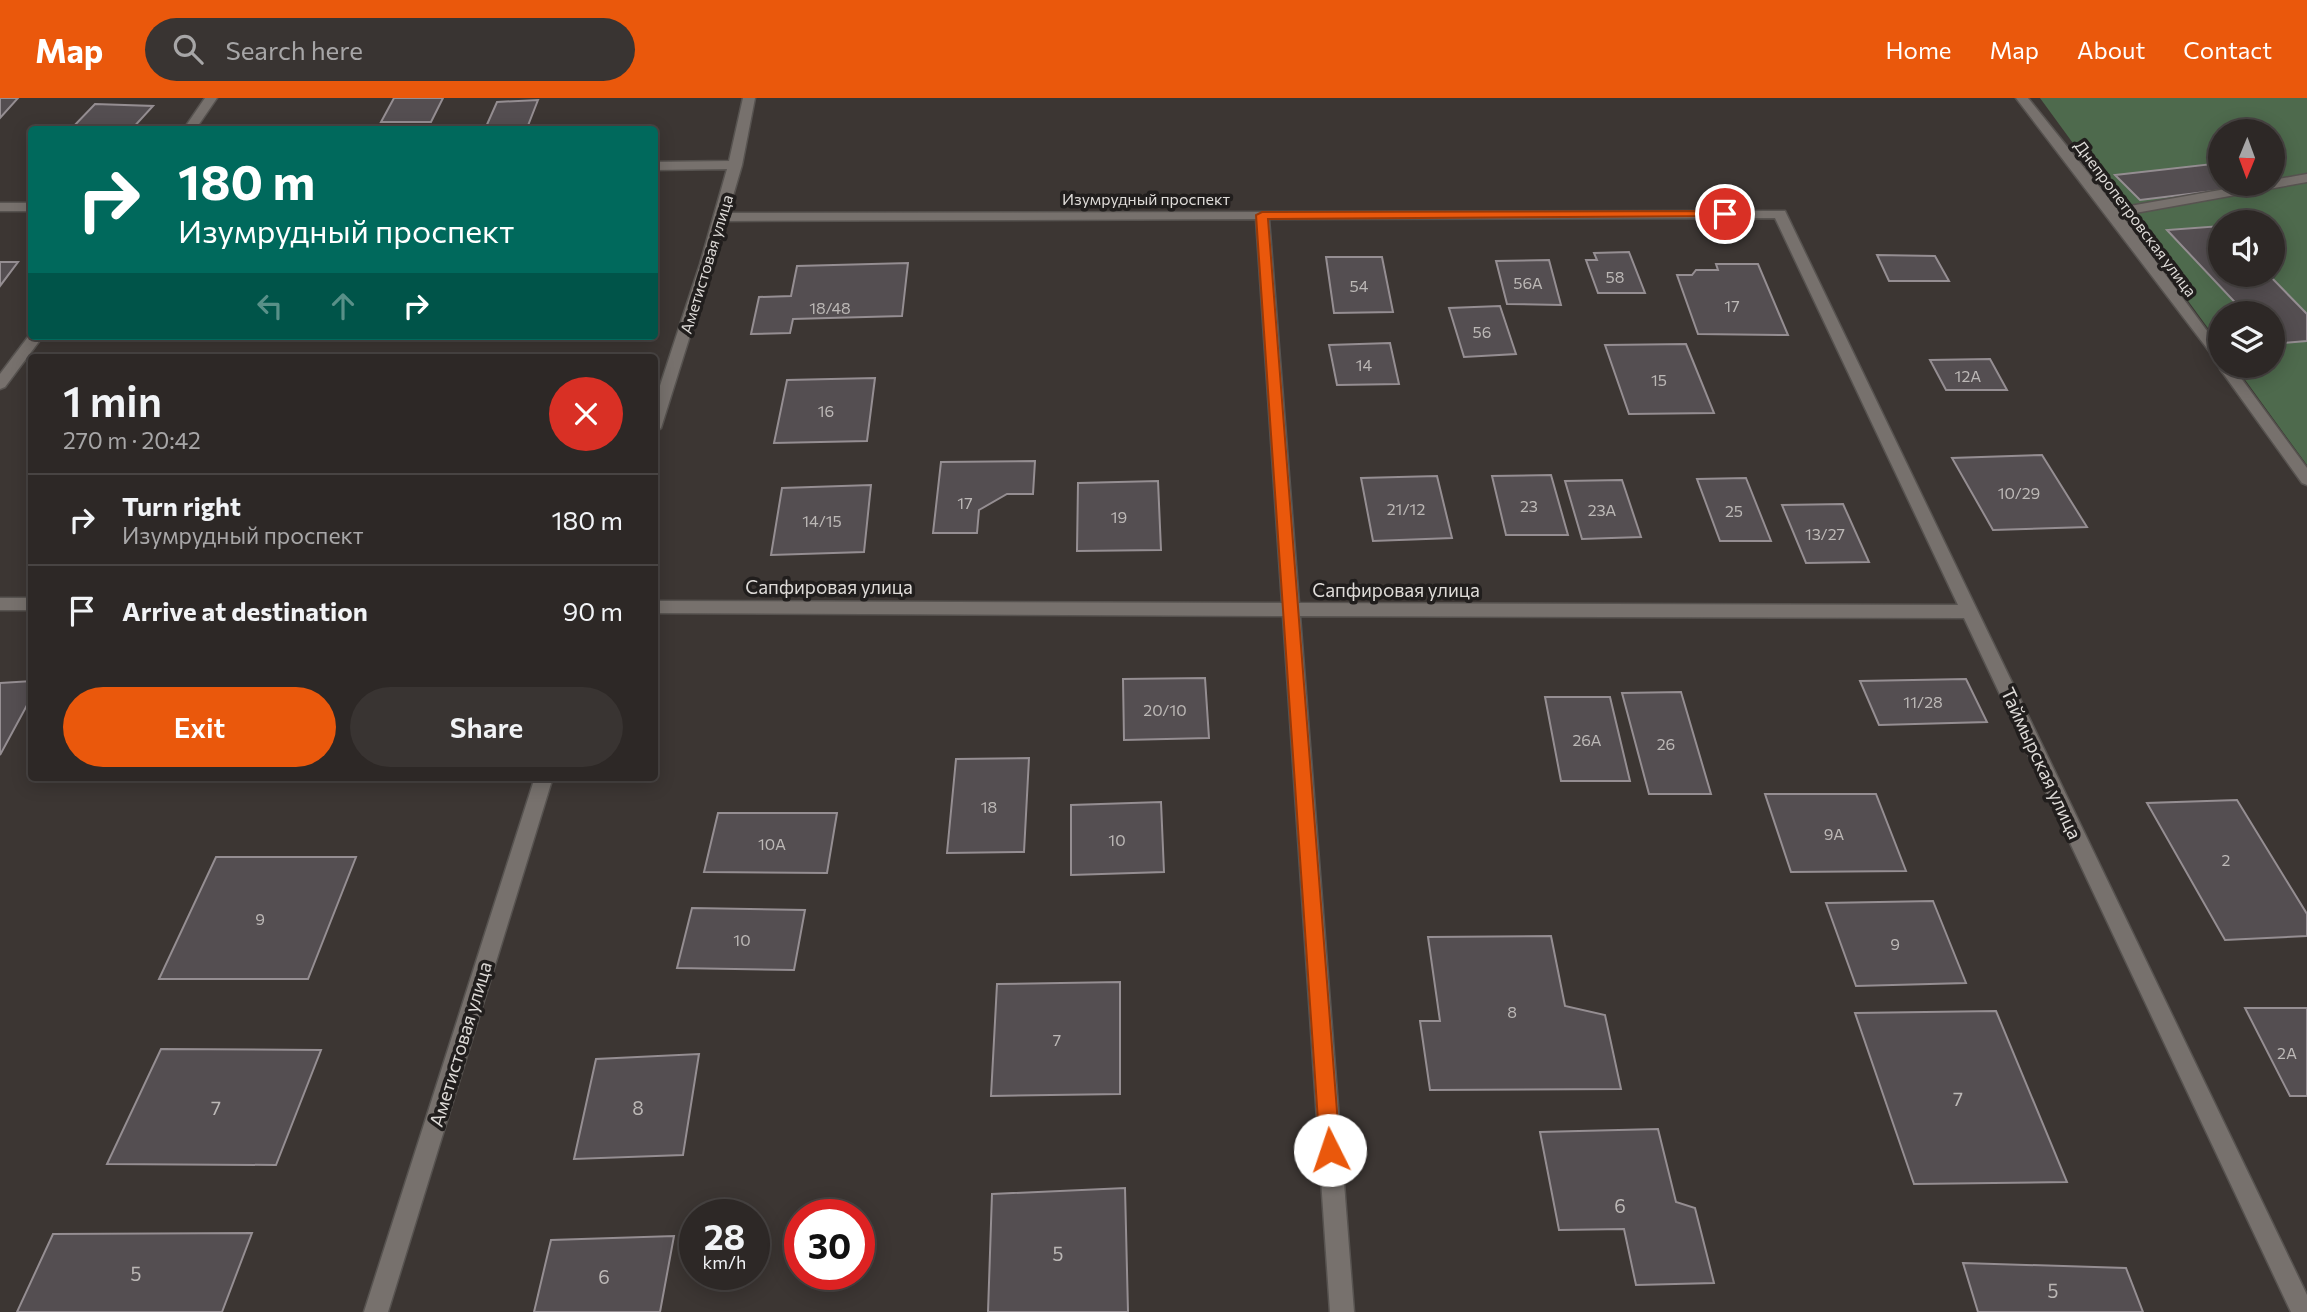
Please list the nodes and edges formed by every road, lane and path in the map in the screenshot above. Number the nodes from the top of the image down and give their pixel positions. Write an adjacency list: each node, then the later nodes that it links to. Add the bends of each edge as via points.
1 (211, 98): 4 (street)
2 (749, 98): 5 (street, Аметистовая улица)
3 (2022, 98): 10 (street, Днепропетровская улица)
4 (192, 126)
5 (736, 165): 6 (street); 13 (street, Аметистовая улица)
6 (658, 166)
7 (2307, 178): 10 (street)
8 (0, 207): 9 (street)
9 (28, 207)
10 (2113, 213): 15 (street, Днепропетровская улица)
11 (1780, 214): 12 (street, Изумрудный проспект); 24 (street, Таймырская улица)
12 (1262, 215): 13 (street, Изумрудный проспект); 23 (street)
13 (722, 217): 18 (street, Аметистовая улица)
14 (33, 340): 17 (street)
15 (2208, 342)
16 (2234, 378): 19 (street)
17 (0, 384)
18 (658, 416)
19 (2307, 479)
20 (0, 604): 21 (street)
21 (28, 604)
22 (658, 607): 23 (street, Сапфировая улица)
23 (1291, 609): 24 (street, Сапфировая улица); 27 (street)
24 (1970, 612): 28 (street, Таймырская улица)
25 (543, 781): 26 (street, Аметистовая улица)
26 (376, 1312)
27 (1342, 1312)
28 (2303, 1312)

